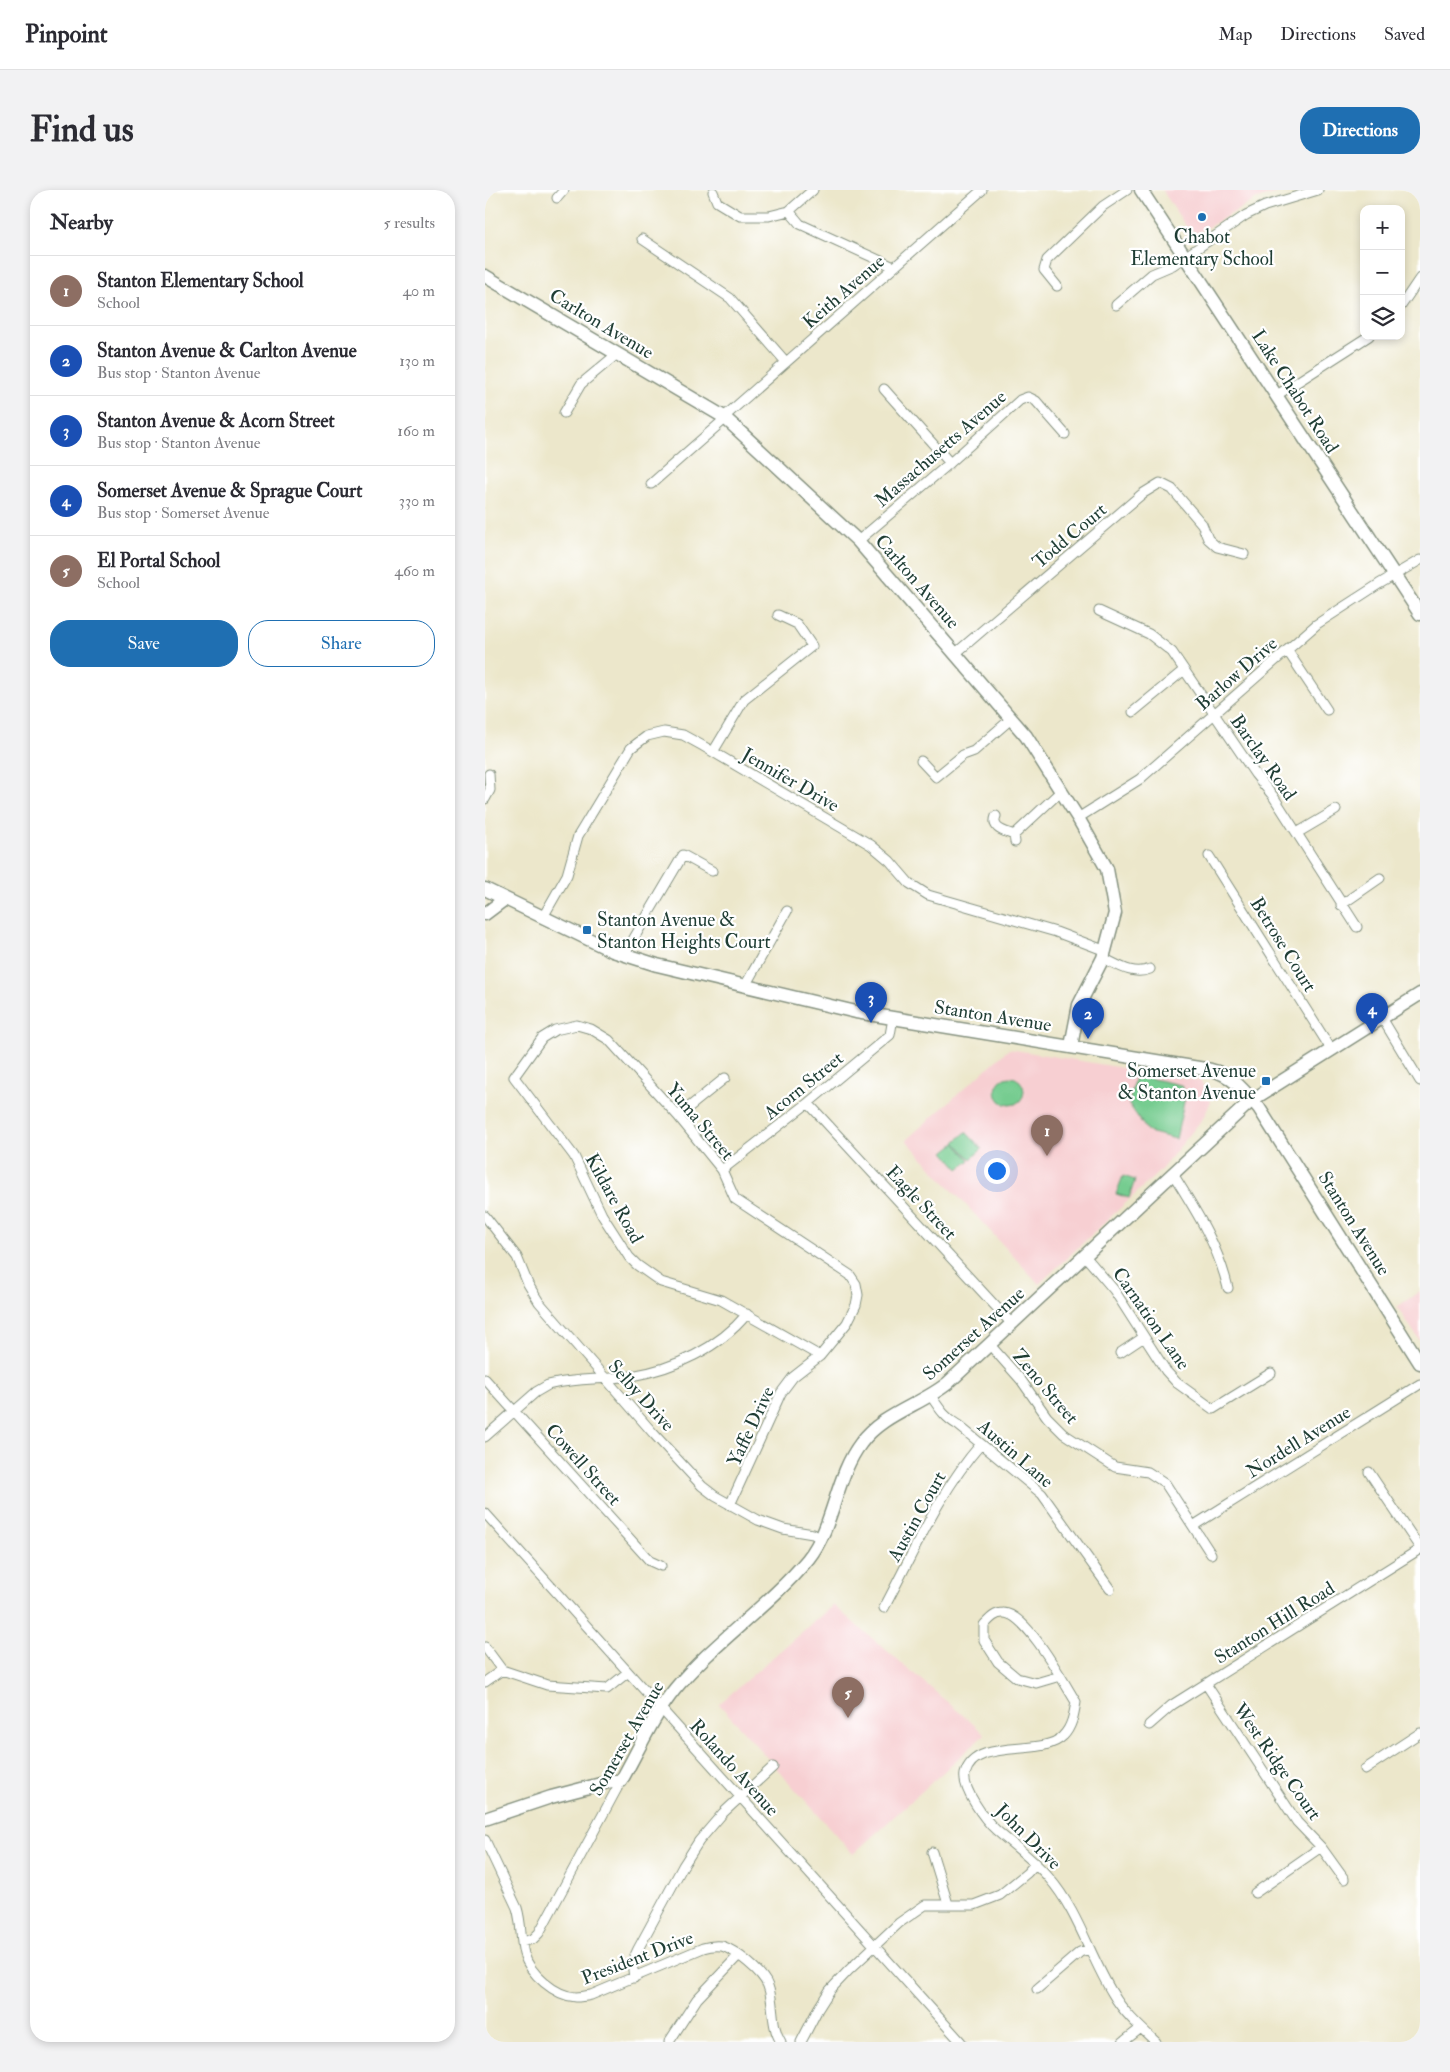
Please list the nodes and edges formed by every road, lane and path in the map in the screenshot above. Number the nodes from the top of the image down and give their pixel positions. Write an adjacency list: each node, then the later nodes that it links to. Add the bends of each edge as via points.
1 (564, 190): 8 (street)
2 (813, 190): 9 (street)
3 (982, 190): 12 (street, Keith Avenue)
4 (1127, 190): 15 (street, via 1103,206 1047,260 1044,270)
5 (1141, 190): 11 (street, Lake Chabot Road)
6 (1318, 190): 11 (street, via 1258,209)
7 (713, 192): 9 (street, via 717,202 739,216 769,216)
8 (557, 198)
9 (789, 210): 12 (street, via 800,224)
10 (642, 239): 20 (street, via 730,298)
11 (1184, 256): 17 (street, via 1152,274); 22 (street, Lake Chabot Road)
12 (894, 268): 20 (street, Keith Avenue)
13 (485, 276): 19 (street, Carlton Avenue)
14 (1420, 278): 16 (street)
15 (1057, 286)
16 (1405, 300)
17 (1116, 305)
18 (1363, 340): 22 (street)
19 (617, 354): 23 (street, via 581,384); 24 (street, Carlton Avenue)
20 (786, 362): 24 (street, Keith Avenue)
21 (884, 389): 26 (street)
22 (1277, 395): 31 (street, Lake Chabot Road)
23 (564, 413)
24 (725, 417): 27 (street, Keith Avenue); 28 (street, Carlton Avenue)
25 (1065, 434): 26 (street, Massachusetts Avenue, via 1036,401 1028,397 1020,400)
26 (950, 463): 28 (street, Massachusetts Avenue)
27 (651, 484)
28 (857, 541): 36 (street, Carlton Avenue)
29 (1244, 554): 36 (street, Todd Court, via 1217,548 1208,539 1202,524 1172,489 1160,483 1142,494)
30 (1420, 560): 31 (street, Barlow Drive)
31 (1395, 575): 33 (street, Lake Chabot Road); 35 (street, Barlow Drive, via 1317,624)
32 (1099, 611): 37 (street, Barclay Road, via 1149,634 1172,652)
33 (1420, 614)
34 (778, 615): 42 (street, via 797,624 812,646 744,700)
35 (1287, 650): 38 (street); 40 (street, Barlow Drive)
36 (956, 653): 41 (street, Carlton Avenue)
37 (1184, 670): 39 (street); 40 (street, Barclay Road)
38 (1327, 710)
39 (1133, 712)
40 (1214, 714): 49 (street, Barlow Drive, via 1140,780); 50 (street, Barclay Road)
41 (1012, 718): 43 (street, via 974,751 936,777); 45 (street, Carlton Avenue)
42 (713, 752): 59 (street, Jennifer Drive, via 671,732 653,734 636,743 626,754 578,836 567,875); 61 (street, Jennifer Drive, via 871,845 909,883 928,895 1067,935)
43 (921, 761)
44 (489, 774): 46 (street, via 490,790)
45 (1061, 791): 48 (street, via 1014,838 995,826); 49 (street, Carlton Avenue)
46 (485, 799)
47 (1336, 810): 50 (street)
48 (996, 816)
49 (1078, 818): 61 (street, Carlton Avenue, via 1107,869 1115,914)
50 (1297, 833): 56 (street, Barclay Road)
51 (1209, 856): 69 (street, Betrose Court)
52 (712, 871): 62 (street, via 683,855)
53 (1380, 878): 56 (street)
54 (485, 889): 55 (street, Stanton Avenue)
55 (505, 899): 58 (street); 59 (street, Stanton Avenue)
56 (1341, 905): 60 (street, Barclay Road)
57 (787, 911): 64 (street)
58 (485, 914)
59 (543, 917): 62 (street, Stanton Avenue)
60 (1357, 927)
61 (1104, 954): 63 (street, Jennifer Drive, via 1132,971); 68 (street, Carlton Avenue, via 1079,1005)
62 (624, 955): 64 (street, Stanton Avenue)
63 (1150, 969)
64 (745, 986): 66 (street, Stanton Avenue)
65 (1420, 994): 67 (street, Somerset Avenue)
66 (893, 1018): 68 (street, Stanton Avenue); 74 (street, Acorn Street, via 890,1035)
67 (1382, 1018): 69 (street, Somerset Avenue); 72 (street)
68 (1071, 1046): 73 (street, Stanton Avenue, via 1220,1072)
69 (1331, 1050): 73 (street, Somerset Avenue)
70 (514, 1077): 75 (street, Yuma Street, via 542,1038 555,1030 577,1024 609,1040); 81 (street, Kildare Road, via 574,1156 602,1215 629,1257 661,1282 721,1300)
71 (725, 1078): 75 (street)
72 (1420, 1081)
73 (1252, 1100): 77 (street, Somerset Avenue); 88 (street, Stanton Avenue)
74 (808, 1103): 76 (street, Acorn Street); 83 (street, Eagle Street)
75 (678, 1116): 76 (street, Yuma Street)
76 (722, 1170): 82 (street, Yuma Street, via 735,1199 851,1275 858,1295 857,1305)
77 (1173, 1174): 79 (street, Somerset Avenue); 80 (street, via 1215,1246)
78 (485, 1216): 90 (street, Selby Drive, via 517,1258 533,1294)
79 (1085, 1256): 83 (street, Somerset Avenue); 84 (street, Carnation Lane, via 1114,1290)
80 (1228, 1288)
81 (747, 1314): 87 (street, Kildare Road); 90 (street, via 714,1344 678,1364 632,1376)
82 (847, 1323): 87 (street, Yaffe Drive)
83 (1012, 1324): 85 (street, Somerset Avenue)
84 (1144, 1337): 86 (street); 89 (street, Carnation Lane, via 1171,1377 1213,1409)
85 (990, 1345): 93 (street, Somerset Avenue); 100 (street, Zeno Street, via 1055,1426 1075,1443 1115,1466 1148,1472 1160,1479)
86 (1120, 1353)
87 (820, 1356): 98 (street, Yaffe Drive, via 793,1377 781,1393)
88 (1420, 1363)
89 (1271, 1373)
90 (604, 1378): 94 (street, via 548,1385); 98 (street, Selby Drive, via 702,1486)
91 (485, 1380): 94 (street, Cowell Street)
92 (1420, 1384): 100 (street, Nordell Avenue)
93 (931, 1396): 96 (street, Austin Lane, via 945,1416); 101 (street, Somerset Avenue, via 879,1424 861,1442 844,1474)
94 (514, 1410): 95 (street); 104 (street, Cowell Street, via 649,1561)
95 (485, 1437)
96 (981, 1444): 105 (street, Austin Lane, via 1042,1494); 106 (street, Austin Court, via 943,1496)
97 (1369, 1472): 102 (street)
98 (730, 1505): 101 (street, Selby Drive, via 771,1526 813,1534)
99 (485, 1513): 109 (street, Rolando Avenue)
100 (1193, 1526): 103 (street, Zeno Street)
101 (821, 1539): 113 (street, Somerset Avenue, via 799,1569 698,1664)
102 (1420, 1548): 112 (street, Stanton Hill Road)
103 (1211, 1554)
104 (661, 1566)
105 (1110, 1589)
106 (884, 1608)
107 (485, 1647): 108 (street)
108 (502, 1670): 109 (street, via 547,1685 607,1688); 111 (street)
109 (627, 1673): 113 (street, Rolando Avenue)
110 (1060, 1676): 110 (street, John Drive, via 1045,1651 1013,1616 998,1614 984,1625 983,1640 998,1662 1017,1678 1036,1683); 124 (street, John Drive, via 1076,1702 1072,1724 1062,1738 1045,1746 989,1752 975,1760 965,1774 966,1786 994,1829)
111 (485, 1682)
112 (1206, 1684): 114 (street, Stanton Hill Road, via 1171,1705); 122 (street, West Ridge Court, via 1297,1822)
113 (661, 1709): 118 (street, Somerset Avenue); 119 (street, Rolando Avenue)
114 (1149, 1725)
115 (1420, 1733): 117 (street)
116 (773, 1767): 119 (street)
117 (1365, 1769)
118 (621, 1781): 120 (street, via 551,1797); 128 (street, Somerset Avenue, via 539,1934)
119 (740, 1797): 129 (street, Rolando Avenue); 132 (street, via 712,1825 683,1866 632,1962)
120 (485, 1819)
121 (485, 1840): 128 (street, President Drive, via 517,1908)
122 (1321, 1847): 125 (street, West Ridge Court); 126 (street)
123 (932, 1852): 127 (street)
124 (1036, 1863): 127 (street, via 1000,1895 974,1906); 130 (street, John Drive, via 1061,1891)
125 (1344, 1879)
126 (1255, 1893)
127 (948, 1904): 129 (street, via 921,1907)
128 (522, 1942): 132 (street, President Drive, via 534,1973 567,1995 591,1995)
129 (875, 1946): 137 (street, via 830,1990); 138 (street, Rolando Avenue)
130 (1089, 1949): 133 (street, via 1080,1952); 134 (street, John Drive, via 1113,1996)
131 (738, 1956): 132 (street, President Drive, via 722,1946 713,1945); 135 (street, via 697,1999); 136 (street, President Drive, via 759,1972 768,1985 775,2030)
132 (634, 1978)
133 (1037, 1989)
134 (1141, 2028): 139 (street); 140 (street, John Drive)
135 (669, 2042)
136 (781, 2042)
137 (801, 2042)
138 (961, 2042)
139 (1123, 2042)
140 (1156, 2042)

